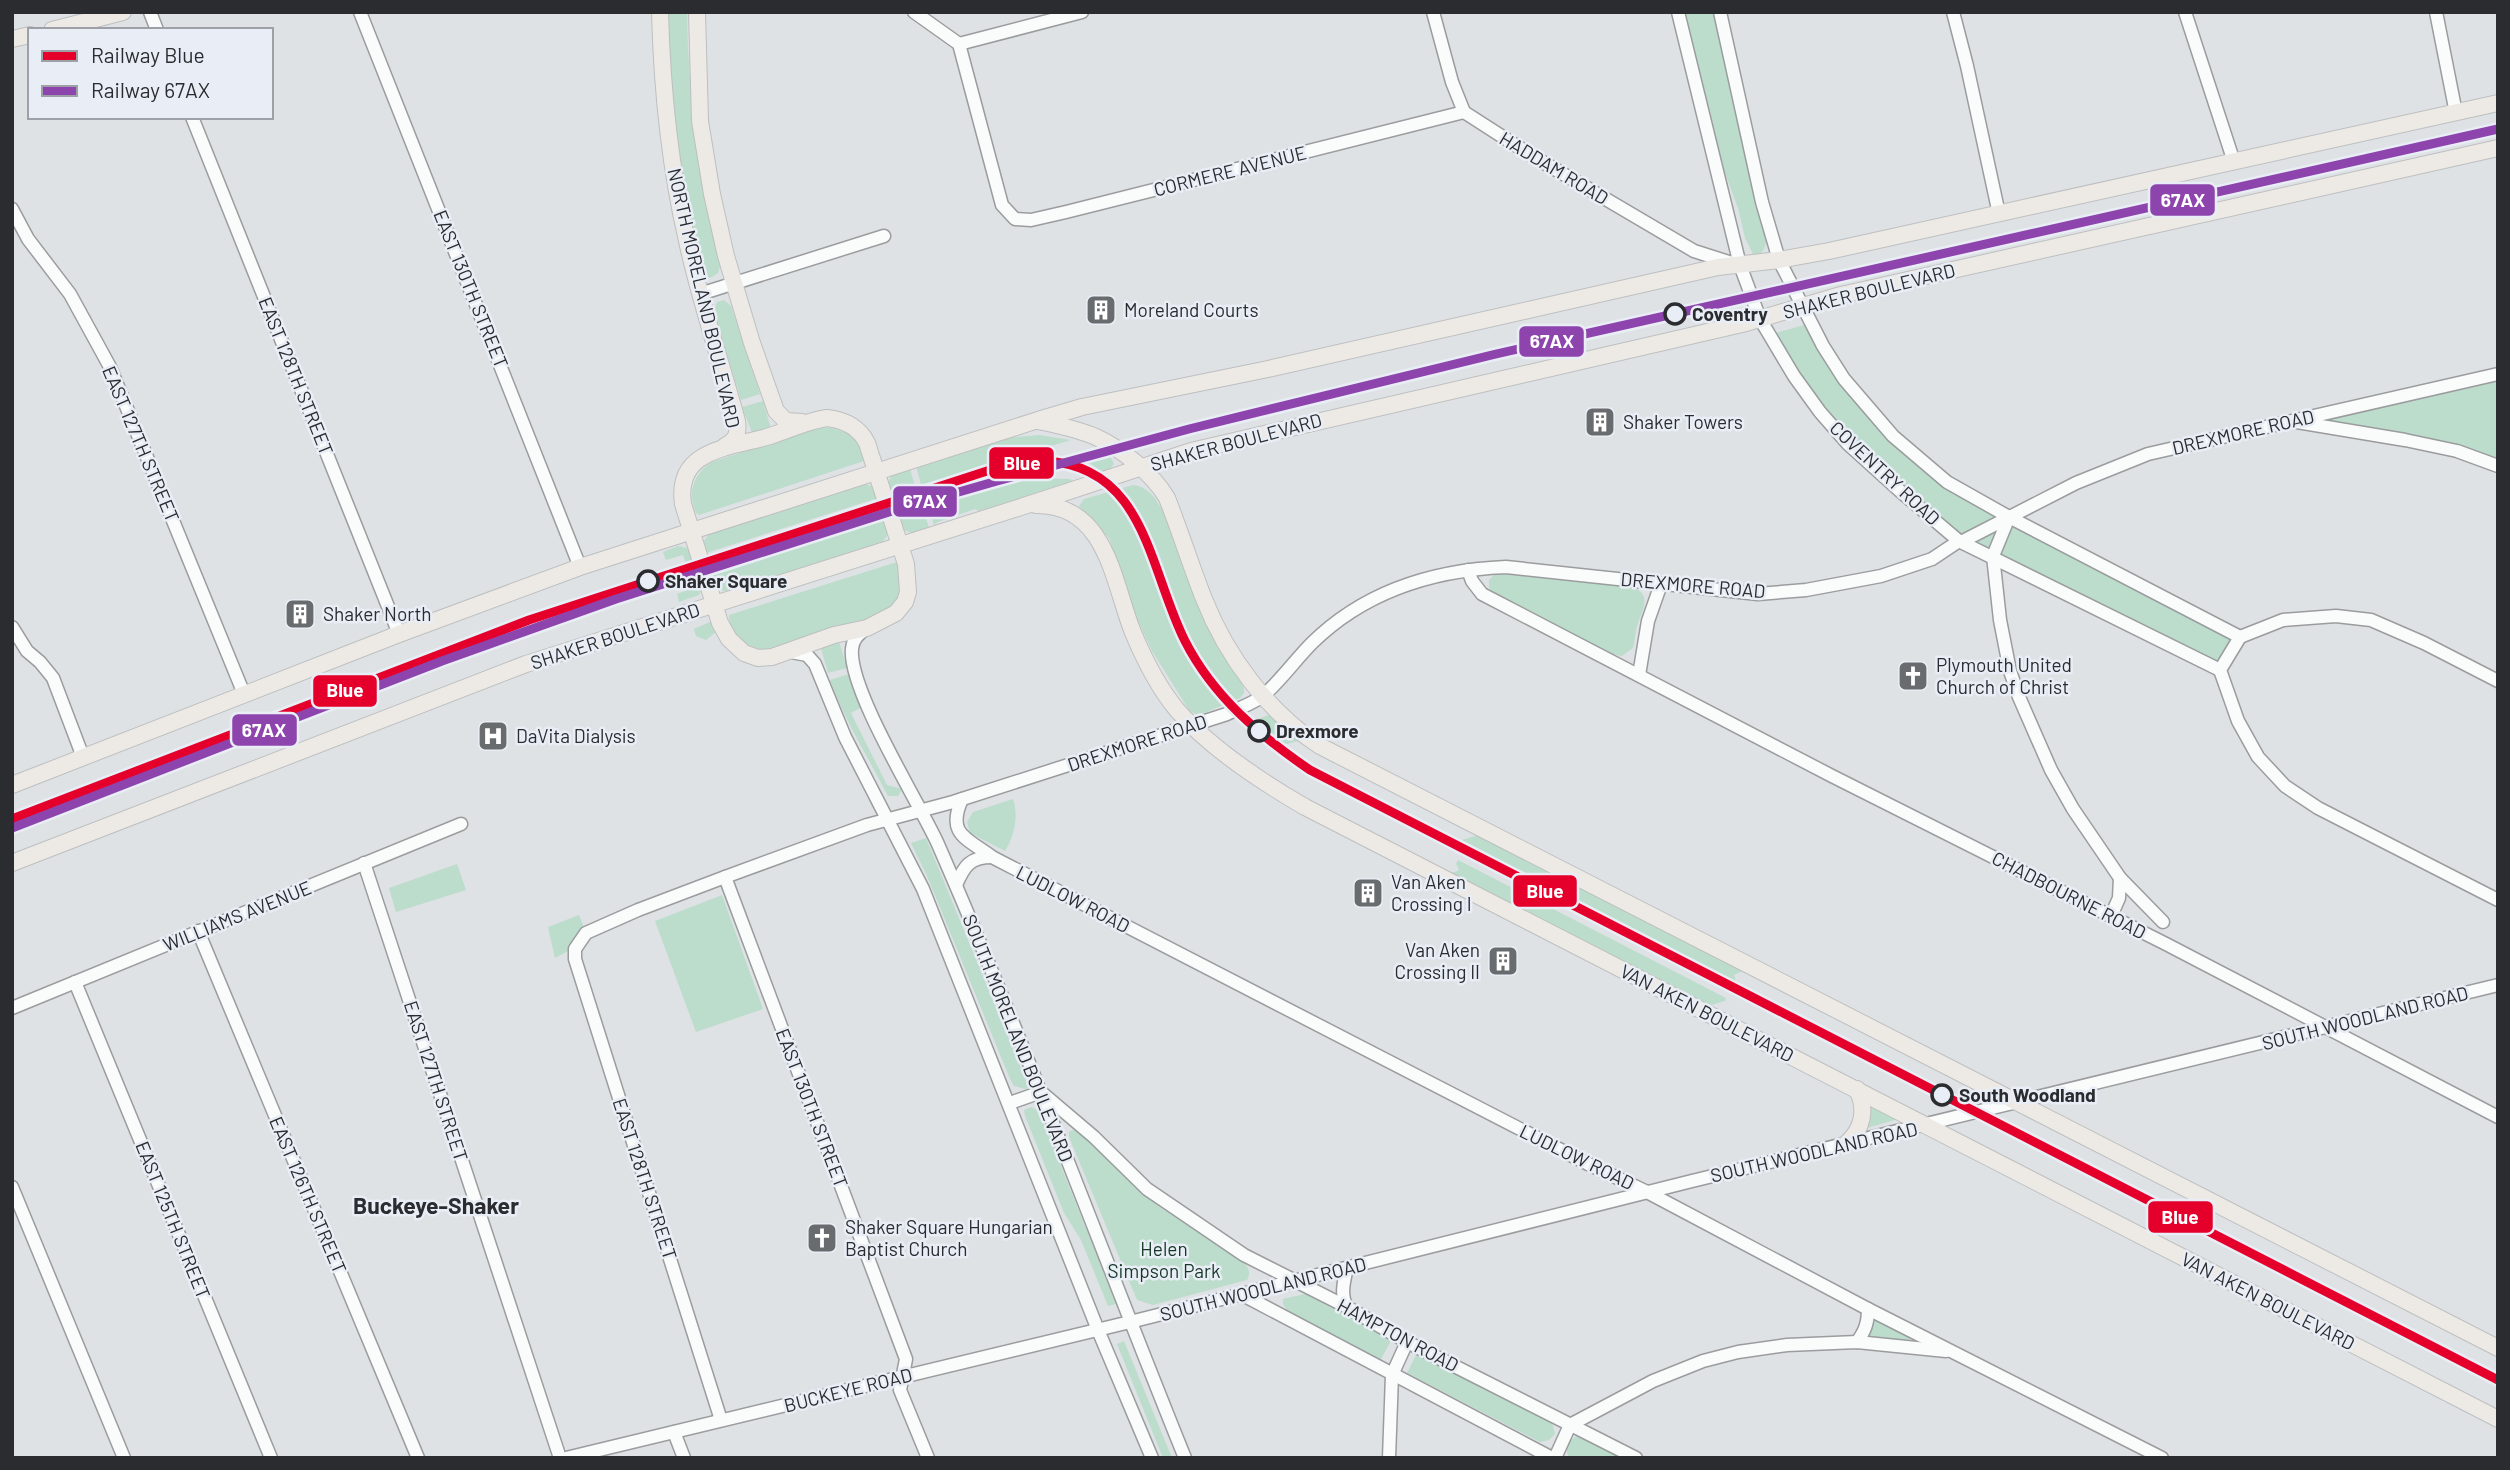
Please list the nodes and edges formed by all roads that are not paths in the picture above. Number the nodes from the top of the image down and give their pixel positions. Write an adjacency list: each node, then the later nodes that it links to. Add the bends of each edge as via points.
1 (123, 12): 14 (main road)
2 (150, 12): 15 (street)
3 (360, 12): 46 (street, EAST 130TH STREET)
4 (660, 12): 29 (main road, NORTH MORELAND BOULEVARD, via 662,89 673,169)
5 (696, 12): 28 (main road, NORTH MORELAND BOULEVARD, via 701,121)
6 (914, 12): 16 (street)
7 (1083, 12): 16 (street)
8 (1433, 12): 18 (street)
9 (1678, 12): 27 (street, COVENTRY ROAD)
10 (1720, 12): 26 (street, COVENTRY ROAD)
11 (1953, 12): 24 (street)
12 (2185, 12): 22 (street)
13 (2436, 12): 19 (street)
14 (59, 28)
15 (157, 28)
16 (960, 44): 18 (street, CORMERE AVENUE, via 1002,205 1015,219 1031,220)
17 (2498, 103): 19 (main road)
18 (1464, 112): 27 (street, HADDAM ROAD, via 1695,251)
19 (2456, 113): 22 (main road)
20 (193, 119): 52 (street, EAST 128TH STREET)
21 (2498, 148): 30 (main road, SHAKER BOULEVARD)
22 (2234, 162): 24 (main road)
23 (12, 209): 60 (street, EAST 127TH STREET, via 69,294 110,367)
24 (1999, 214): 26 (main road)
25 (884, 236): 28 (street)
26 (1779, 260): 27 (main road); 30 (street, COVENTRY ROAD)
27 (1740, 265): 31 (street, COVENTRY ROAD); 34 (main road, via 1102,403)
28 (733, 284): 29 (street); 33 (main road, NORTH MORELAND BOULEVARD, via 776,411 786,421)
29 (700, 294): 36 (main road, NORTH MORELAND BOULEVARD, via 738,431)
30 (1802, 306): 31 (main road, SHAKER BOULEVARD); 41 (street, COVENTRY ROAD, via 1843,379 1893,436 1947,482)
31 (1760, 319): 38 (main road, SHAKER BOULEVARD, via 1224,441); 43 (street, COVENTRY ROAD, via 1794,376 1848,444)
32 (2498, 374): 35 (street, DREXMORE ROAD)
33 (811, 420): 36 (main road); 39 (main road, via 837,419 856,428 867,443)
34 (1038, 421): 38 (main road, via 1097,437); 39 (main road)
35 (2290, 421): 37 (street, via 2444,448); 41 (street, DREXMORE ROAD, via 2148,454)
36 (719, 450): 42 (main road, via 694,463 682,484)
37 (2498, 466)
38 (1139, 468): 40 (main road, SHAKER BOULEVARD); 61 (main road, via 1167,498 1205,602 1225,641)
39 (876, 472): 42 (main road); 44 (main road)
40 (1024, 506): 44 (main road, SHAKER BOULEVARD); 62 (main road, VAN AKEN BOULEVARD, via 1057,508 1100,539 1139,646 1172,704)
41 (2009, 517): 43 (street, DREXMORE ROAD); 45 (street); 53 (street, COVENTRY ROAD)
42 (691, 530): 46 (main road); 49 (main road)
43 (1960, 541): 45 (street, COVENTRY ROAD); 48 (street, DREXMORE ROAD, via 1909,568 1805,590 1758,594)
44 (900, 544): 49 (main road, SHAKER BOULEVARD); 51 (main road, via 908,579 905,602 896,613)
45 (1993, 556): 57 (street, COVENTRY ROAD); 73 (street, via 2000,620 2019,697 2062,788)
46 (580, 567): 52 (main road)
47 (1468, 570): 48 (street, DREXMORE ROAD, via 1506,568); 58 (street, CHADBOURNE ROAD, via 1482,594); 61 (street, DREXMORE ROAD, via 1419,580 1352,611 1312,643)
48 (1661, 584): 58 (street, via 1648,621)
49 (714, 604): 56 (main road, via 729,639 744,653 758,658); 70 (main road, SHAKER BOULEVARD, via 526,664)
50 (12, 627): 55 (street)
51 (867, 628): 56 (main road); 66 (street, SOUTH MORELAND BOULEVARD, via 852,646 855,669)
52 (399, 634): 60 (main road)
53 (2240, 637): 57 (street); 59 (street, via 2283,620 2336,616 2371,621)
54 (12, 643): 55 (street)
55 (28, 651): 63 (street, via 53,678)
56 (788, 652): 67 (street, SOUTH MORELAND BOULEVARD, via 807,654 815,664)
57 (2220, 670): 75 (street, via 2238,721 2258,757 2285,786 2318,808)
58 (1639, 675): 76 (street, CHADBOURNE ROAD)
59 (2498, 681)
60 (244, 694): 63 (main road)
61 (1264, 696): 62 (street, DREXMORE ROAD); 87 (main road, via 1289,724 1320,746)
62 (1193, 726): 65 (street, DREXMORE ROAD); 84 (main road, VAN AKEN BOULEVARD, via 1305,807)
63 (83, 757): 64 (main road)
64 (12, 785)
65 (962, 799): 66 (street, DREXMORE ROAD); 69 (street, LUDLOW ROAD, via 956,814 958,832)
66 (921, 811): 67 (street, DREXMORE ROAD); 74 (street, SOUTH MORELAND BOULEVARD)
67 (887, 820): 72 (street, DREXMORE ROAD); 86 (street, SOUTH MORELAND BOULEVARD, via 923,889)
68 (461, 824): 71 (street, WILLIAMS AVENUE)
69 (992, 857): 74 (street, via 966,864); 92 (street, LUDLOW ROAD)
70 (12, 863)
71 (365, 863): 78 (street, WILLIAMS AVENUE); 113 (street, EAST 127TH STREET)
72 (725, 877): 79 (street, DREXMORE ROAD, via 619,918); 105 (street, EAST 130TH STREET, via 906,1359)
73 (2120, 878): 76 (street, via 2119,898); 77 (street)
74 (956, 885): 85 (street, SOUTH MORELAND BOULEVARD)
75 (2498, 900)
76 (2110, 916): 83 (street, CHADBOURNE ROAD)
77 (2163, 922)
78 (198, 931): 80 (street, WILLIAMS AVENUE); 112 (street, EAST 126TH STREET)
79 (581, 939): 107 (street, EAST 128TH STREET, via 575,959)
80 (75, 982): 82 (street, WILLIAMS AVENUE); 111 (street, EAST 125TH STREET)
81 (2498, 985): 83 (street, SOUTH WOODLAND ROAD)
82 (12, 1008)
83 (2324, 1028): 87 (street, SOUTH WOODLAND ROAD); 88 (street, CHADBOURNE ROAD)
84 (1857, 1089): 89 (main road, VAN AKEN BOULEVARD); 90 (main road, via 1864,1110 1855,1136)
85 (1041, 1091): 86 (street); 94 (street, HAMPTON ROAD, via 1147,1189 1244,1255); 98 (street, SOUTH MORELAND BOULEVARD)
86 (1010, 1103): 99 (street, SOUTH MORELAND BOULEVARD)
87 (2016, 1103): 89 (street, SOUTH WOODLAND ROAD); 102 (main road)
88 (2498, 1117)
89 (1926, 1125): 90 (street, SOUTH WOODLAND ROAD); 106 (main road, VAN AKEN BOULEVARD)
90 (1846, 1144): 92 (street, SOUTH WOODLAND ROAD)
91 (12, 1187): 110 (street)
92 (1647, 1192): 93 (street, SOUTH WOODLAND ROAD); 97 (street, LUDLOW ROAD)
93 (1347, 1268): 94 (street, SOUTH WOODLAND ROAD); 96 (street, via 1343,1284)
94 (1294, 1281): 95 (street, SOUTH WOODLAND ROAD); 96 (street, HAMPTON ROAD)
95 (1241, 1294): 98 (street, SOUTH WOODLAND ROAD); 104 (street, HAMPTON ROAD)
96 (1347, 1307): 100 (street, HAMPTON ROAD)
97 (1868, 1309): 101 (street); 103 (street, LUDLOW ROAD)
98 (1130, 1322): 99 (street, BUCKEYE ROAD); 118 (street, SOUTH MORELAND BOULEVARD)
99 (1098, 1330): 105 (street, BUCKEYE ROAD); 117 (street, SOUTH MORELAND BOULEVARD)
100 (1407, 1342): 104 (street); 108 (street, HAMPTON ROAD)
101 (1857, 1342): 103 (street); 108 (street, via 1787,1345 1703,1362 1653,1381)
102 (2498, 1348)
103 (1956, 1352): 122 (street, LUDLOW ROAD)
104 (1392, 1375): 119 (street); 120 (street, HAMPTON ROAD)
105 (901, 1377): 107 (street, BUCKEYE ROAD); 116 (street, EAST 130TH STREET, via 900,1390)
106 (2498, 1419)
107 (721, 1420): 109 (street, BUCKEYE ROAD)
108 (1570, 1425): 120 (street); 121 (street, HAMPTON ROAD)
109 (674, 1432): 114 (street, BUCKEYE ROAD); 115 (street)
110 (124, 1458)
111 (271, 1458)
112 (418, 1458)
113 (559, 1458)
114 (566, 1458)
115 (684, 1458)
116 (928, 1458)
117 (1152, 1458)
118 (1185, 1458)
119 (1389, 1458)
120 (1553, 1458)
121 (1636, 1458)
122 (2162, 1458)

